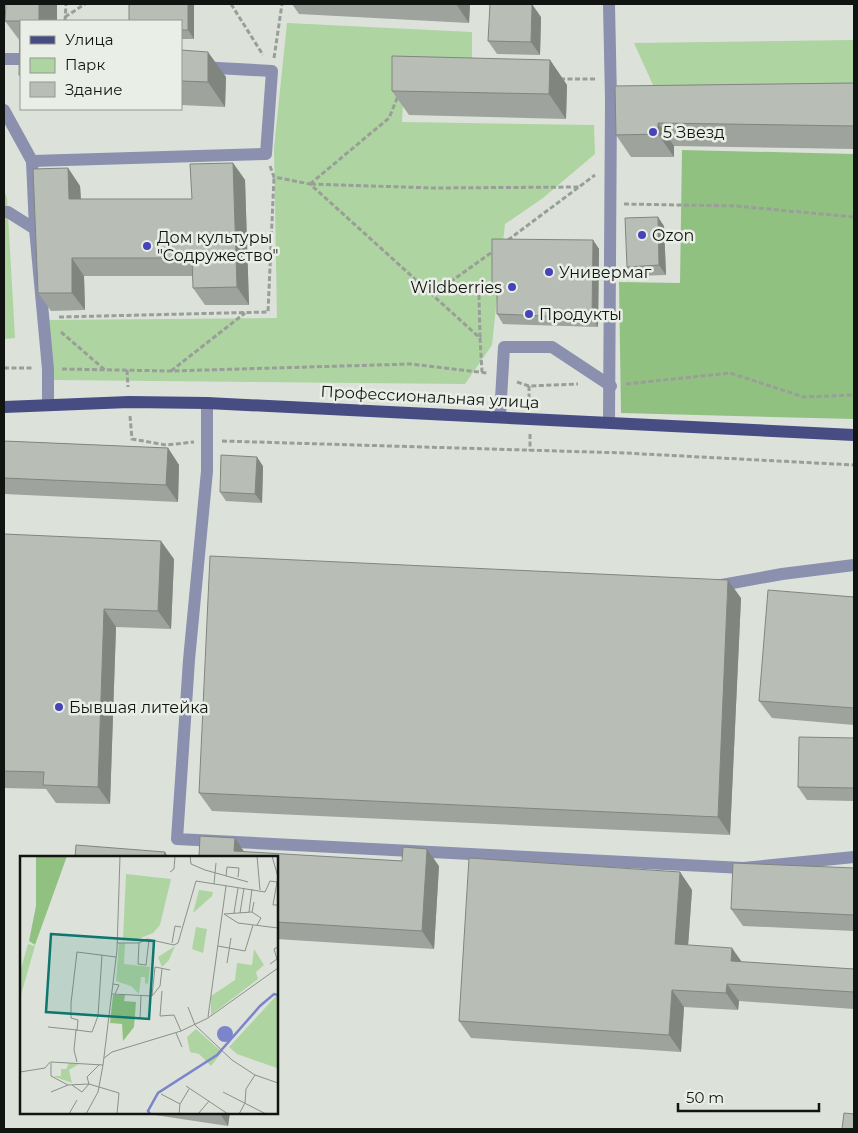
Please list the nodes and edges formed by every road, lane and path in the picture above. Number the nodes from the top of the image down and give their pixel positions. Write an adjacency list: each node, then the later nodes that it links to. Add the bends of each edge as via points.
1 (66, 4): 6 (path)
2 (85, 4): 6 (path)
3 (232, 4): 11 (path)
4 (282, 4): 11 (path)
5 (609, 4): 13 (street)
6 (65, 16): 7 (path)
7 (65, 20)
8 (4, 60): 9 (street)
9 (20, 60)
10 (182, 66): 11 (street)
11 (272, 70): 16 (street)
12 (552, 79): 13 (path)
13 (610, 80): 18 (street, via 616,100)
14 (399, 94): 20 (path, via 389,118)
15 (4, 110): 17 (street)
16 (266, 154): 17 (street); 19 (path)
17 (32, 161): 25 (street)
18 (611, 163): 21 (path); 22 (street)
19 (274, 177): 20 (path); 28 (path, via 268,312)
20 (310, 184): 21 (path, via 433,188); 26 (path)
21 (579, 187): 26 (path)
22 (611, 204): 24 (path, via 736,206); 38 (street)
23 (4, 212): 25 (street)
24 (854, 217)
25 (35, 229): 29 (street)
26 (432, 295): 30 (path)
27 (479, 295): 30 (path)
28 (245, 313): 29 (path); 35 (path)
29 (43, 317): 32 (street); 33 (path)
30 (480, 338): 36 (path)
31 (4, 368): 32 (path)
32 (48, 368): 33 (path); 42 (street)
33 (105, 370): 34 (path)
34 (127, 370): 35 (path); 40 (path)
35 (171, 371): 36 (path, via 411,364)
36 (482, 372): 37 (path)
37 (501, 378): 38 (path, via 529,386 588,383); 38 (street, via 504,347 552,347); 44 (street)
38 (611, 386): 39 (path, via 730,374 804,397); 45 (street)
39 (854, 395)
40 (129, 402): 41 (main road, Профессиональная улица); 42 (main road, Профессиональная улица); 47 (path, via 132,440 166,445)
41 (206, 403): 44 (main road, Профессиональная улица); 47 (street)
42 (48, 405): 43 (main road, Профессиональная улица)
43 (4, 407)
44 (500, 416): 45 (main road, Профессиональная улица)
45 (610, 421): 46 (main road, Профессиональная улица)
46 (854, 435)
47 (207, 441): 48 (path, via 625,453); 51 (street, via 204,565 189,660 177,839 743,868)
48 (854, 465)
49 (854, 565): 50 (street)
50 (699, 587)
51 (854, 857)

